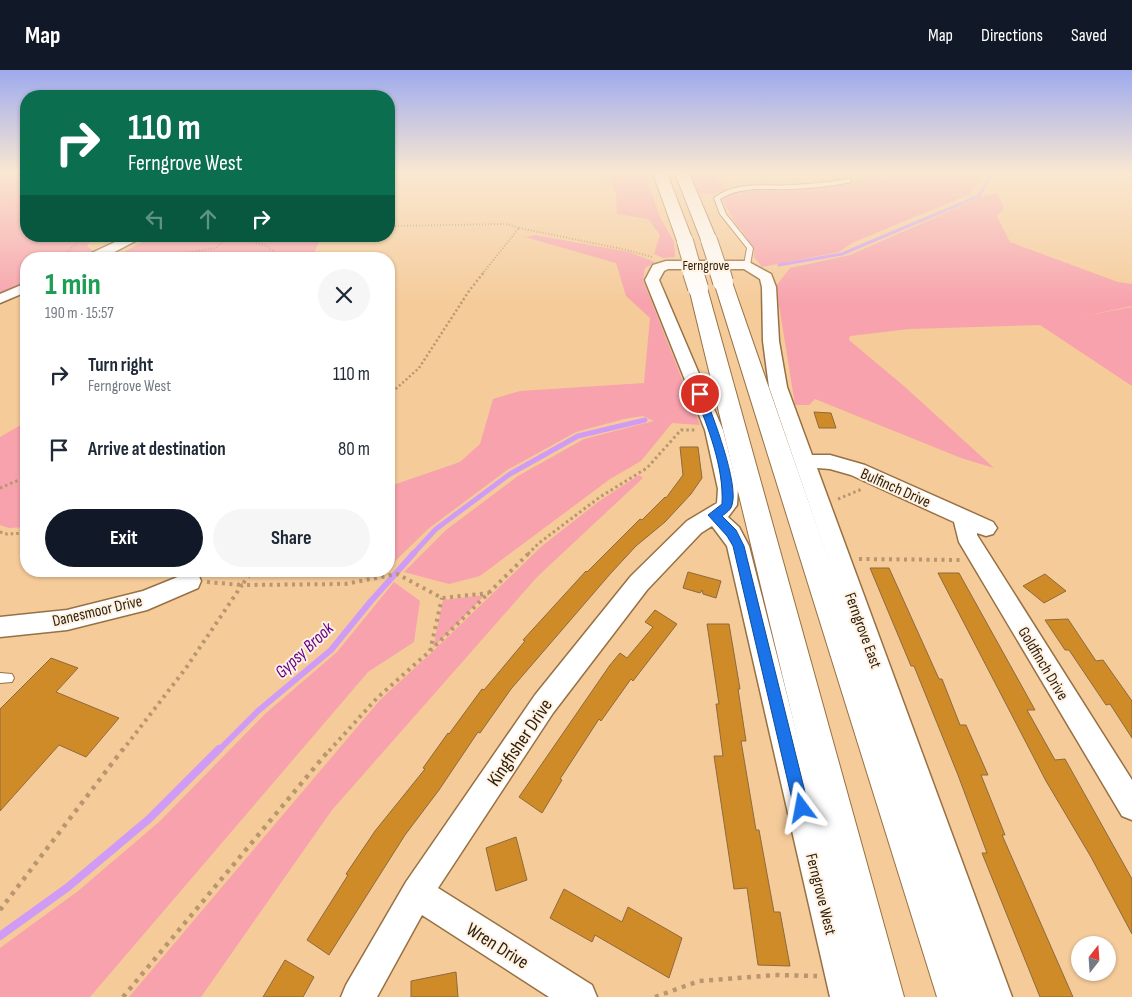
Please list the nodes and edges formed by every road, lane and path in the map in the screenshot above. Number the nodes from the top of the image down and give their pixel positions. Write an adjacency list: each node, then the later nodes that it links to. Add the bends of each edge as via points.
1 (676, 216): 15 (highway, bridge, via 685,241)
2 (699, 216): 15 (highway, bridge)
3 (725, 216): 15 (lane, via 750,248 750,256)
4 (395, 226): 5 (path, via 507,224)
5 (519, 228): 14 (path, via 644,254); 18 (path, via 469,291 419,368)
6 (77, 242): 10 (path)
7 (126, 242): 11 (street)
8 (222, 242): 12 (path, via 216,248)
9 (253, 242): 13 (path)
10 (68, 252)
11 (105, 252)
12 (191, 252)
13 (278, 252)
14 (666, 265): 15 (street, Ferngrove); 19 (street, via 658,268 652,280)
15 (723, 279): 20 (street, Ferngrove East, via 766,277 778,387); 49 (highway); 50 (highway)
16 (20, 290): 17 (street)
17 (0, 298)
18 (395, 390)
19 (714, 430): 25 (street, via 729,500 723,510); 37 (path, via 681,430 647,468 600,497 539,543)
20 (803, 461): 21 (street, Bulfinch Drive, via 842,465); 24 (street, Ferngrove East)
21 (876, 478): 24 (path, via 870,485 832,501); 26 (street, Bulfinch Drive)
22 (20, 480): 23 (path)
23 (0, 488)
24 (818, 501): 30 (street, Ferngrove East)
25 (714, 515): 42 (street, Kingfisher Drive, via 694,527 676,544 596,635 544,704); 44 (street, Ferngrove West, via 732,533 738,546)
26 (963, 517): 27 (street, Bulfinch Drive); 31 (street, Goldfinch Drive, via 967,536)
27 (986, 528)
28 (0, 532): 29 (path)
29 (20, 533)
30 (838, 559): 31 (path); 51 (street, Ferngrove East)
31 (982, 560): 41 (street, Goldfinch Drive)
32 (395, 574): 38 (path)
33 (248, 577): 36 (path)
34 (381, 577): 36 (path, via 345,584)
35 (190, 581): 36 (path); 39 (street, Danesmoor Drive, via 147,600 68,620)
36 (242, 586): 43 (path, via 186,668)
37 (490, 593): 38 (path); 40 (path)
38 (442, 598): 40 (path)
39 (0, 627)
40 (430, 651): 45 (path, via 377,698 310,772)
41 (1132, 806)
42 (417, 894): 46 (street, Kingfisher Drive); 47 (street, Wren Drive)
43 (0, 910)
44 (844, 986): 48 (path, via 775,975 699,981)
45 (123, 997)
46 (358, 997)
47 (580, 997)
48 (656, 997)
49 (882, 997)
50 (959, 997)
51 (995, 997)

